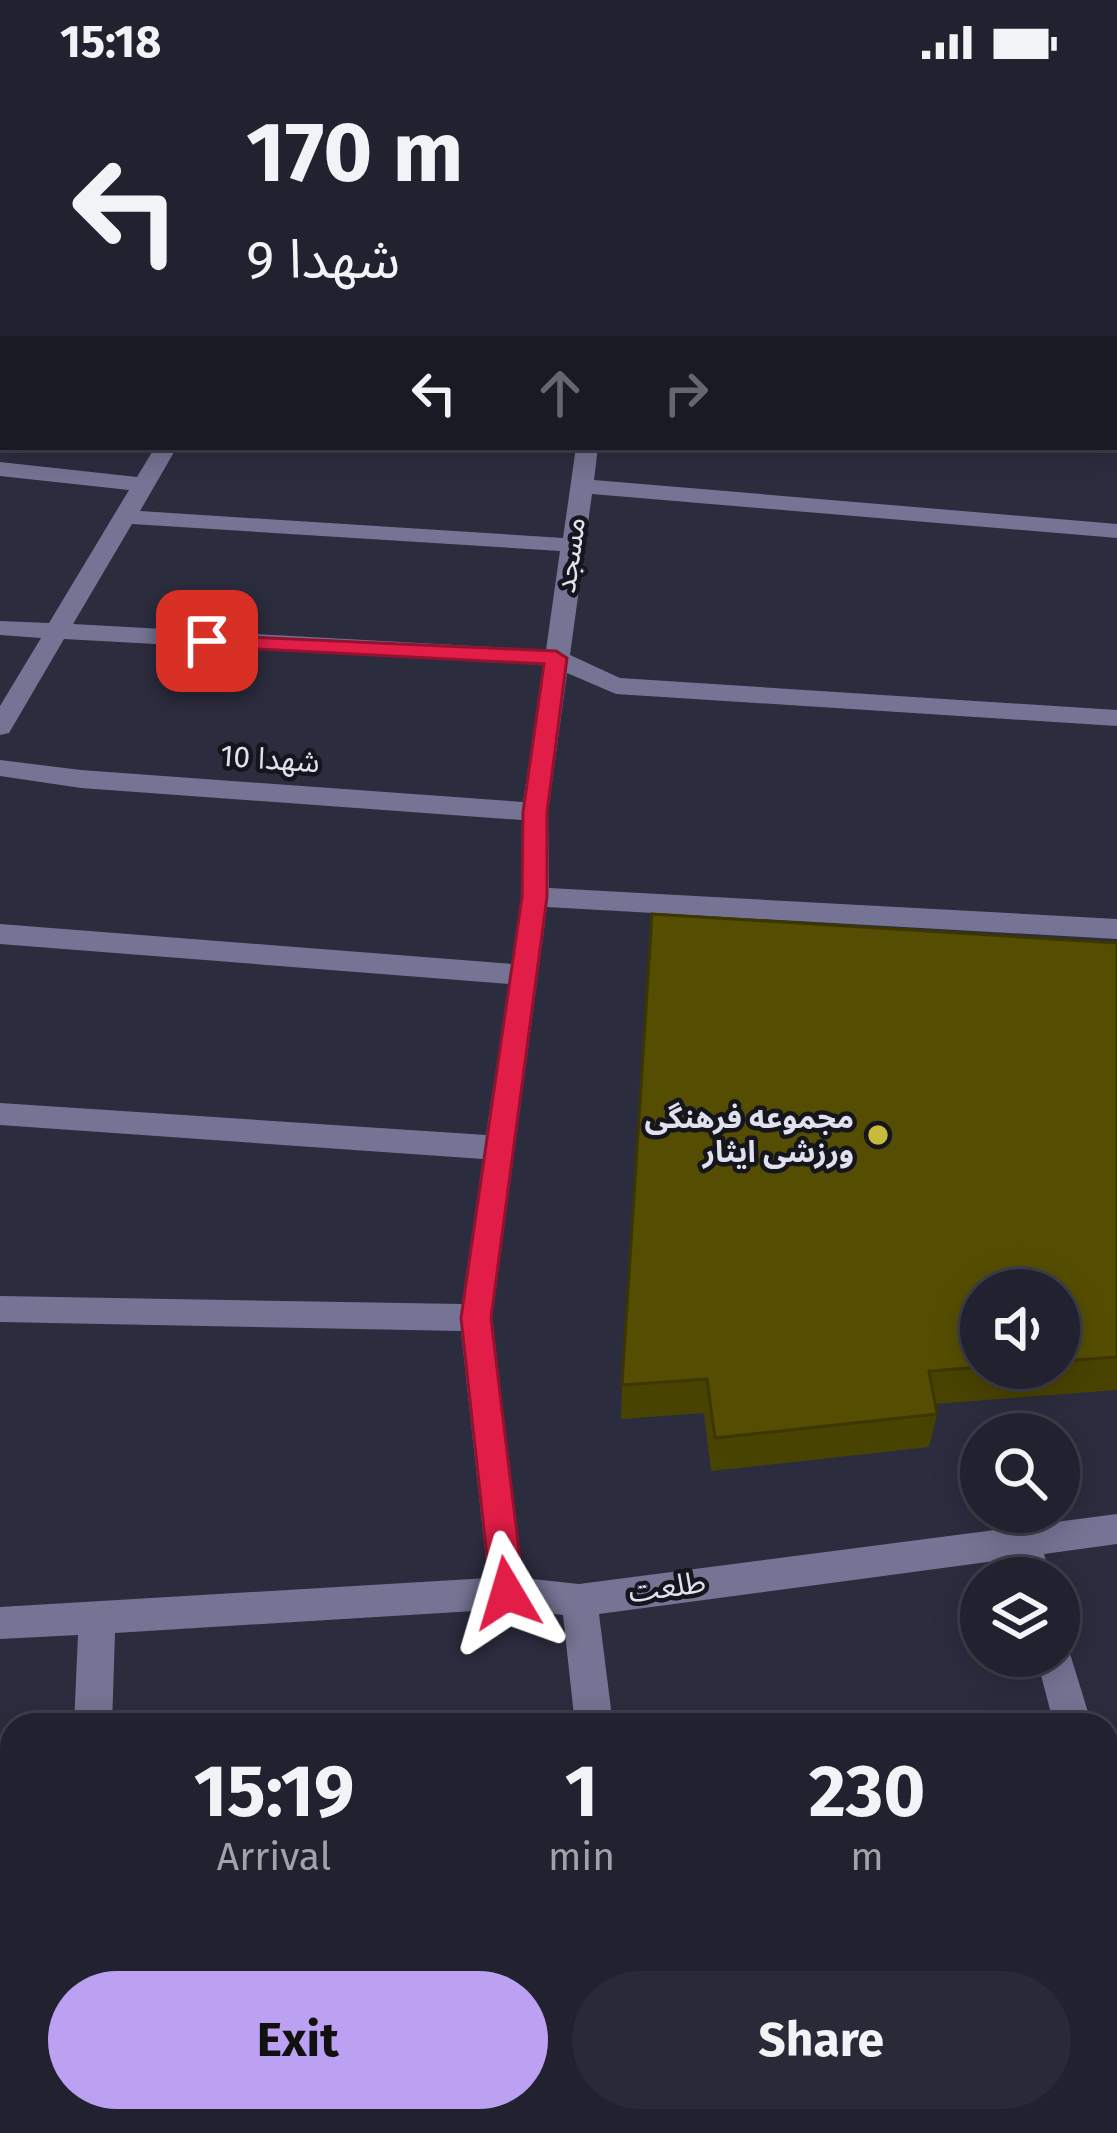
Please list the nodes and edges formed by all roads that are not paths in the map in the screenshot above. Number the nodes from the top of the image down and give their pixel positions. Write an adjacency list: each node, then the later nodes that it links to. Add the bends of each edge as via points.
1 (164, 450): 4 (street)
2 (586, 450): 5 (street, مسجد)
3 (0, 470): 4 (street)
4 (147, 485): 6 (street)
5 (580, 486): 7 (street); 8 (street, مسجد)
6 (129, 517): 8 (street); 10 (street)
7 (1117, 530)
8 (570, 545): 11 (street, مسجد)
9 (0, 628): 10 (street)
10 (60, 632): 11 (street); 13 (street)
11 (556, 658): 12 (street, via 616,686); 15 (street, مسجد)
12 (1117, 718)
13 (0, 728)
14 (0, 768): 15 (street, شهدا 10)
15 (535, 812): 16 (street, مسجد)
16 (535, 897): 17 (street); 19 (street, مسجد)
17 (1117, 929)
18 (0, 934): 19 (street)
19 (525, 975): 21 (street, مسجد)
20 (0, 1114): 21 (street)
21 (500, 1148): 23 (street, مسجد)
22 (0, 1309): 23 (street)
23 (476, 1318): 27 (street, مسجد)
24 (1117, 1528): 25 (street, طلعت)
25 (1022, 1538): 26 (street); 28 (street, طلعت)
26 (1027, 1557)
27 (507, 1593): 28 (street, طلعت); 29 (street, طلعت)
28 (579, 1600): 33 (street)
29 (97, 1620): 30 (street, طلعت); 32 (street)
30 (0, 1623)
31 (1060, 1677): 34 (street)
32 (93, 1713)
33 (593, 1713)
34 (1070, 1713)

